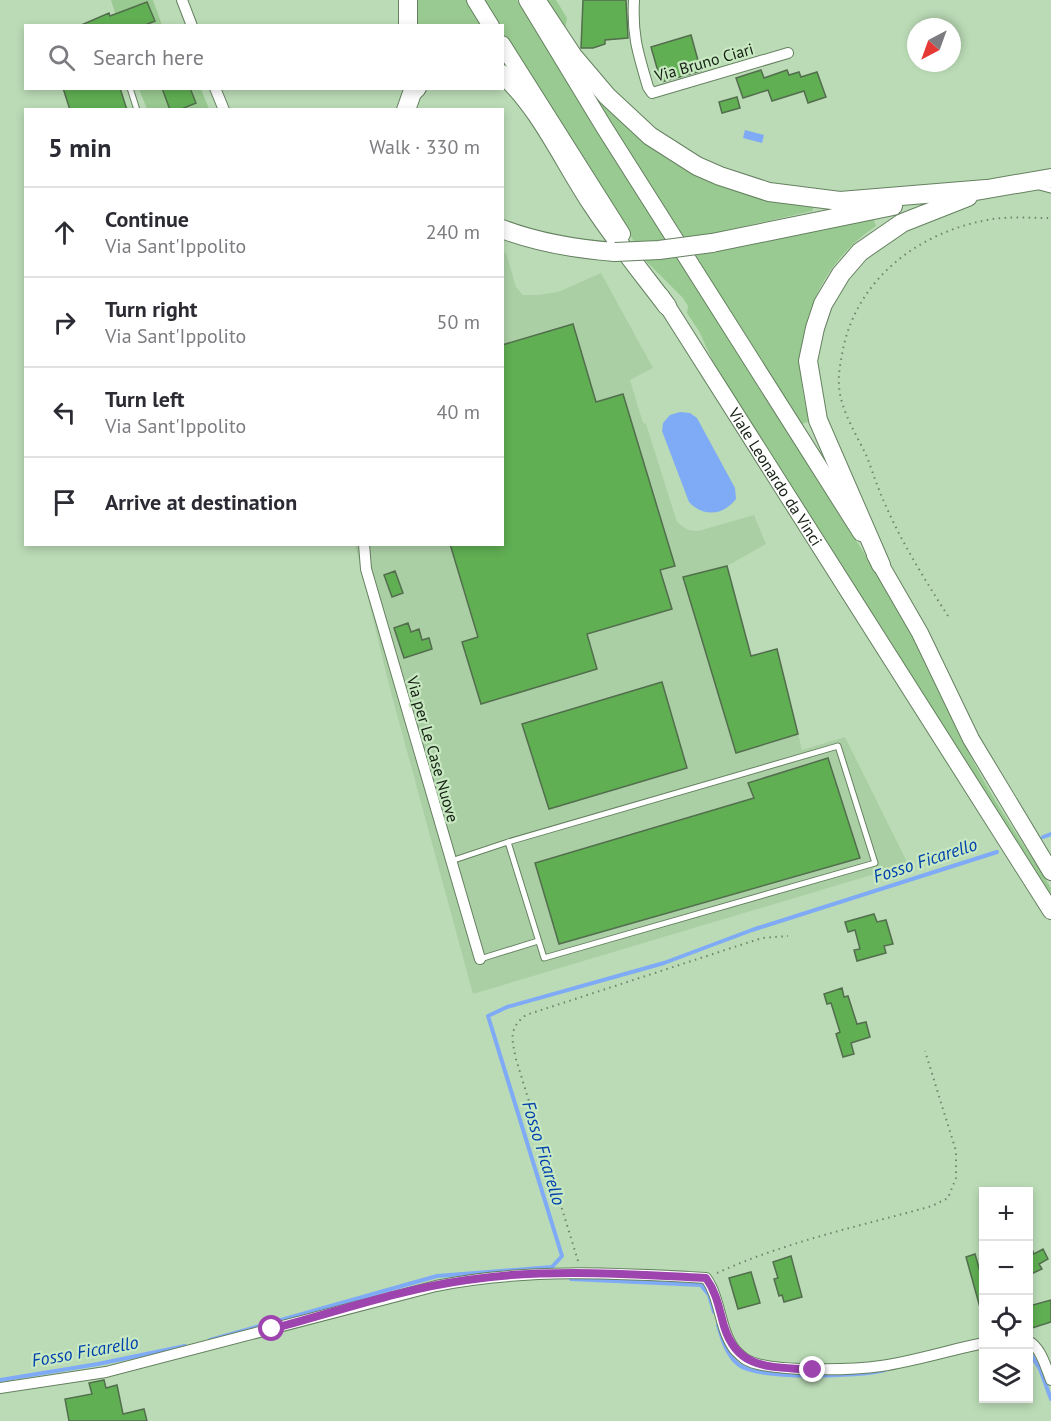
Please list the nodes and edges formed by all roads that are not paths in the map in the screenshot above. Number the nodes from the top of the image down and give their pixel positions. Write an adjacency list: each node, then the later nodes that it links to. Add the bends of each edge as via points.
1 (182, 0): 7 (street)
2 (408, 0): 8 (highway)
3 (475, 0): 9 (main road)
4 (527, 0): 28 (main road)
5 (536, 0): 23 (highway, via 573,56 607,96 650,136 720,176 769,192 840,201)
6 (633, 0): 11 (street, Via Bruno Ciari, via 635,44 652,93)
7 (191, 24)
8 (408, 24)
9 (490, 24)
10 (504, 47): 26 (main road, Viale Leonardo da Vinci)
11 (788, 53)
12 (504, 76): 26 (highway, via 517,87 593,206)
13 (131, 90): 17 (lane)
14 (216, 90): 18 (street)
15 (400, 90): 19 (highway)
16 (415, 90): 20 (highway)
17 (136, 108)
18 (223, 108)
19 (401, 108)
20 (407, 108)
21 (1051, 178): 22 (highway)
22 (1023, 183): 23 (highway); 24 (lane)
23 (986, 189): 25 (highway, bridge, via 659,250 615,252 552,244); 28 (highway, via 902,223 860,252 823,304 815,328 808,361 818,420)
24 (1051, 190)
25 (504, 230)
26 (667, 306): 32 (main road, Viale Leonardo da Vinci)
27 (364, 546): 30 (street, Via per Le Case Nuove, via 366,569)
28 (881, 565): 31 (main road, via 921,633 971,740)
29 (508, 842): 30 (lane); 33 (lane); 33 (lane, via 838,746 875,863 544,958)
30 (450, 861): 34 (street, Via per Le Case Nuove)
31 (1051, 872)
32 (1051, 911)
33 (538, 941): 34 (lane)
34 (480, 959)
35 (979, 1344): 38 (street, via 880,1366 813,1370 763,1365 745,1360 734,1349 714,1289 706,1278 576,1273 468,1279 106,1372)
36 (1033, 1344): 37 (street)
37 (1051, 1380)
38 (0, 1388)

